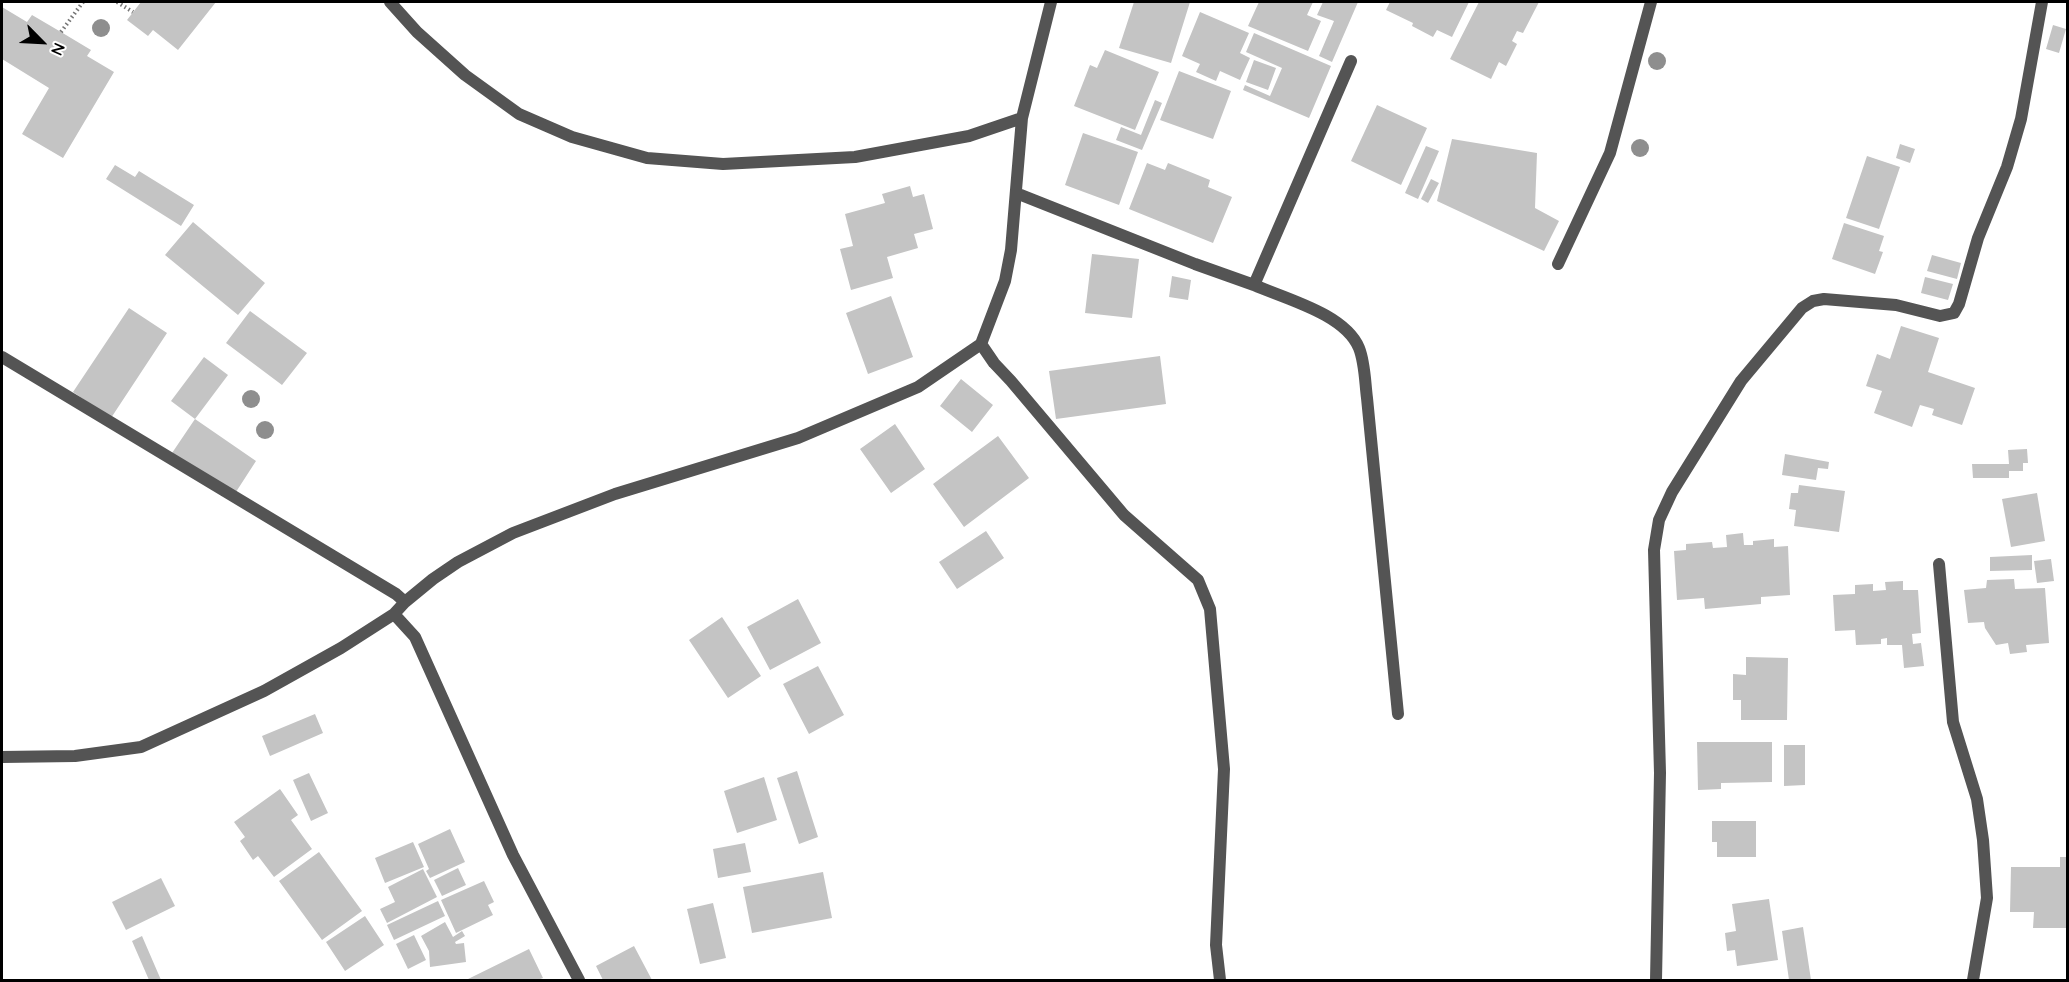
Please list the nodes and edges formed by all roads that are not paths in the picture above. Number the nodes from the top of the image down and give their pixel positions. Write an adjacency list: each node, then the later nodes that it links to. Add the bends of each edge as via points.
1 (390, 2): 6 (street, via 465,75 519,114 572,136 647,158 723,164 855,157 969,136)
2 (1051, 2): 6 (street)
3 (1651, 2): 8 (street, via 1610,153)
4 (2042, 2): 19 (street, via 2021,119 1954,313 1940,316 1896,305 1824,299 1802,308 1741,381 1672,492 1659,520 1654,550 1660,774)
5 (1351, 61): 9 (street)
6 (1022, 118): 7 (street)
7 (1016, 193): 9 (street); 10 (street, via 1005,281)
8 (1558, 264)
9 (1254, 285): 15 (street, via 1344,327 1360,350)
10 (981, 344): 13 (street, via 918,387 798,438 615,494 513,533 458,562); 18 (street, via 1124,515 1198,580 1210,609 1224,769 1216,945)
11 (2, 357): 13 (street)
12 (1940, 564): 20 (street, via 1953,722 1977,799 1983,840 1987,898)
13 (405, 602): 14 (street)
14 (394, 614): 16 (street, via 264,691 141,747 75,756); 17 (street, via 415,637 513,855)
15 (1398, 714)
16 (2, 757)
17 (579, 981)
18 (1220, 981)
19 (1656, 981)
20 (1972, 981)

